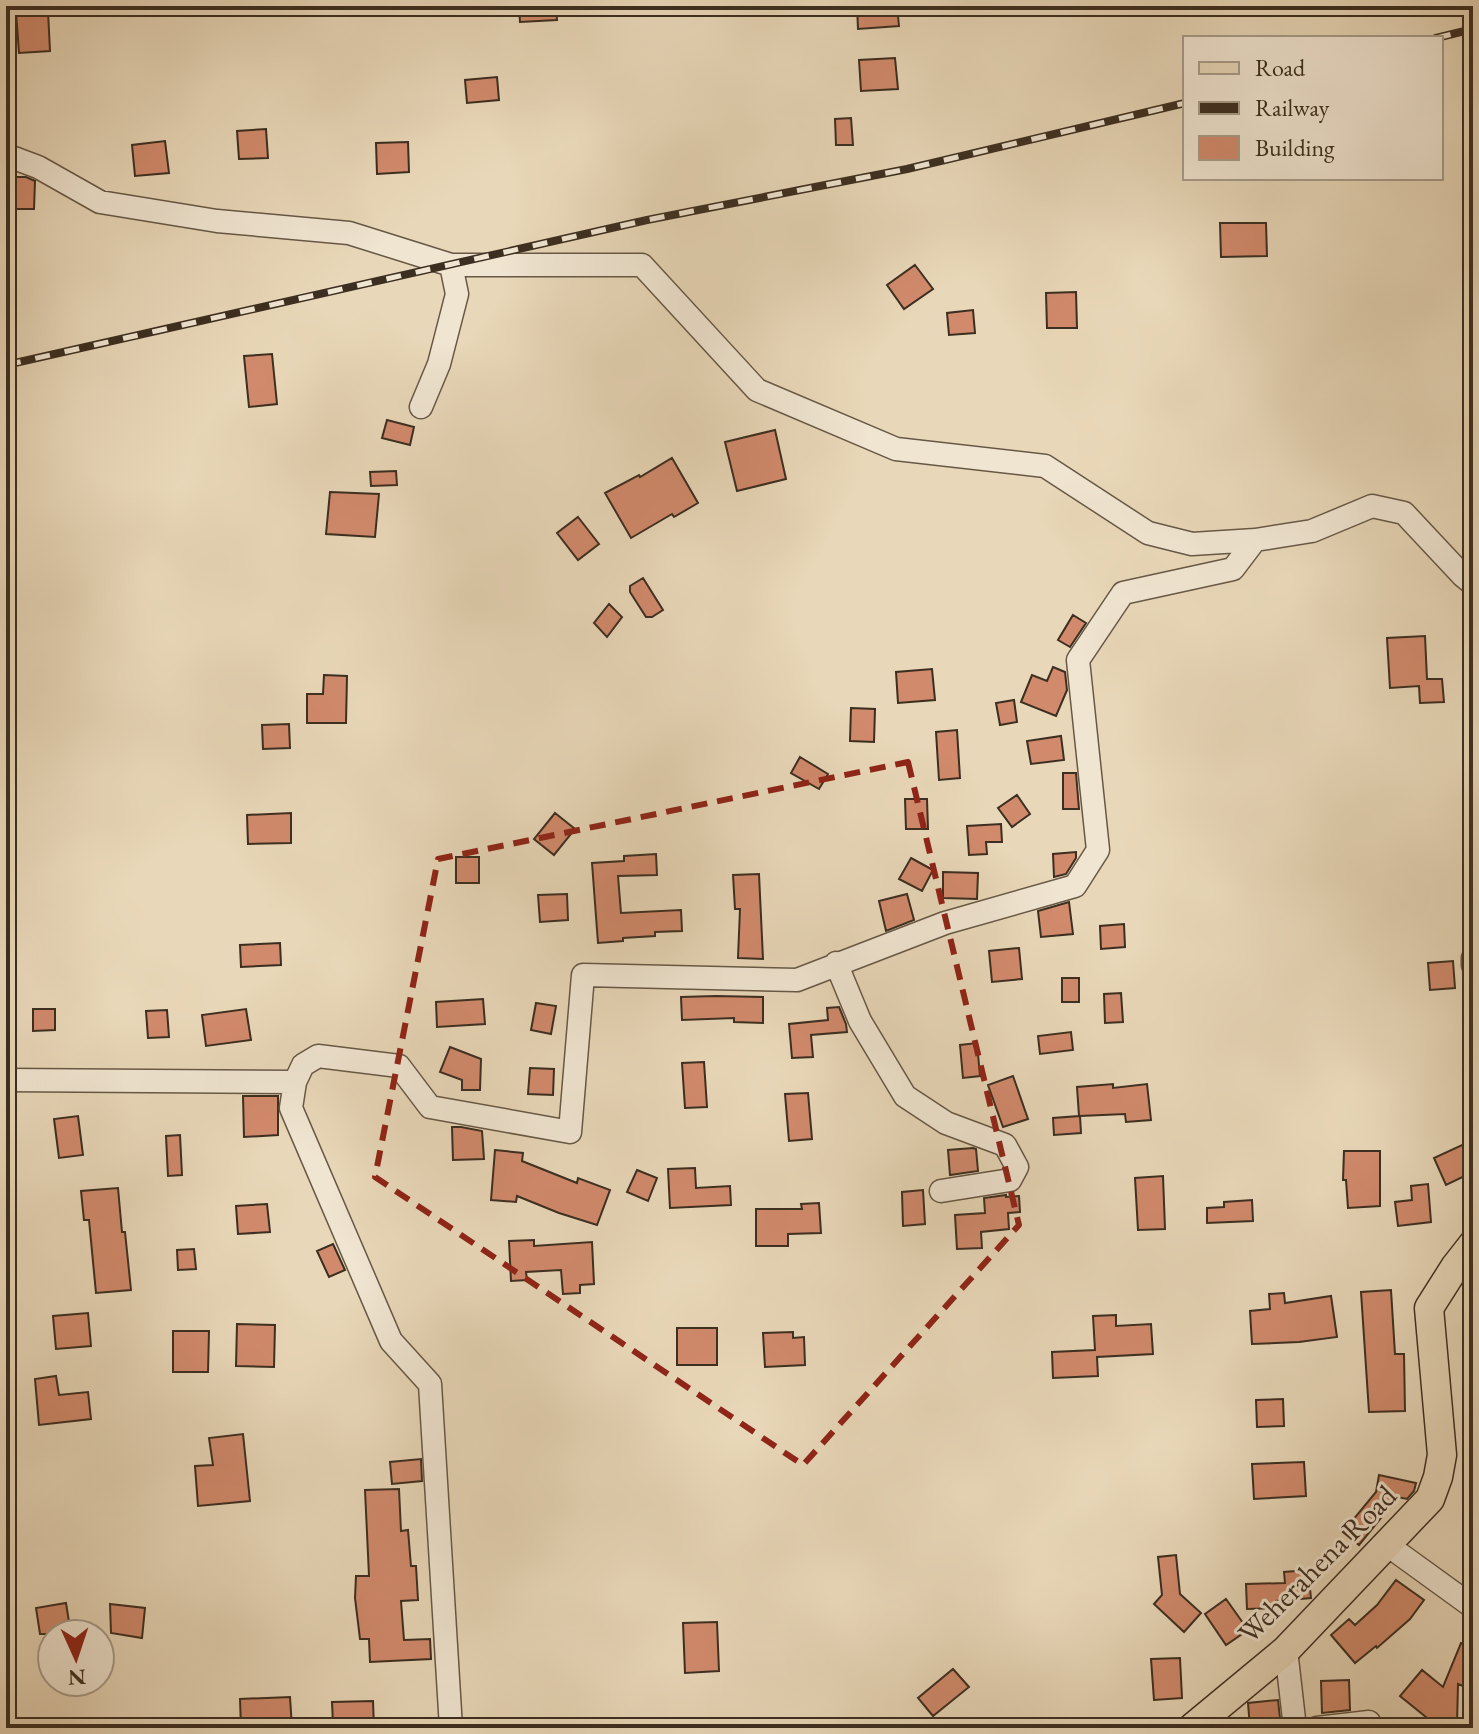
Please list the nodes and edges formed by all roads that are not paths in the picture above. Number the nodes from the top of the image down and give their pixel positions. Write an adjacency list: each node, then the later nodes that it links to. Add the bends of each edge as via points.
1 (6, 155): 2 (street, via 100,202 217,221 349,233)
2 (451, 265): 3 (street, via 457,294 439,364); 4 (street, via 642,265 757,390 896,449 1045,466 1148,533 1192,544)
3 (421, 407)
4 (1255, 540): 5 (street, via 1312,531 1372,506 1404,513); 7 (street, via 1233,569 1123,593 1078,660 1098,850 1075,886 945,923)
5 (1473, 584)
6 (1473, 958): 8 (street)
7 (836, 963): 10 (street, via 797,980 583,975 570,1132 430,1107 399,1066 318,1056 303,1065); 11 (street, via 860,1021 905,1096 946,1123 1005,1145 1017,1167 1010,1180)
8 (1473, 965)
9 (6, 1080): 10 (street)
10 (295, 1082): 17 (street, via 291,1108 391,1341 430,1384)
11 (941, 1191)
12 (1473, 1244): 13 (main road, Weherahena Road, via 1429,1308 1442,1455 1438,1477 1430,1499)
13 (1386, 1544): 14 (street); 15 (main road, Weherahena Road)
14 (1473, 1607)
15 (1286, 1650): 18 (main road, Weherahena Road); 19 (street)
16 (1369, 1722): 20 (street)
17 (451, 1728)
18 (1192, 1728)
19 (1295, 1728)
20 (1317, 1728)

